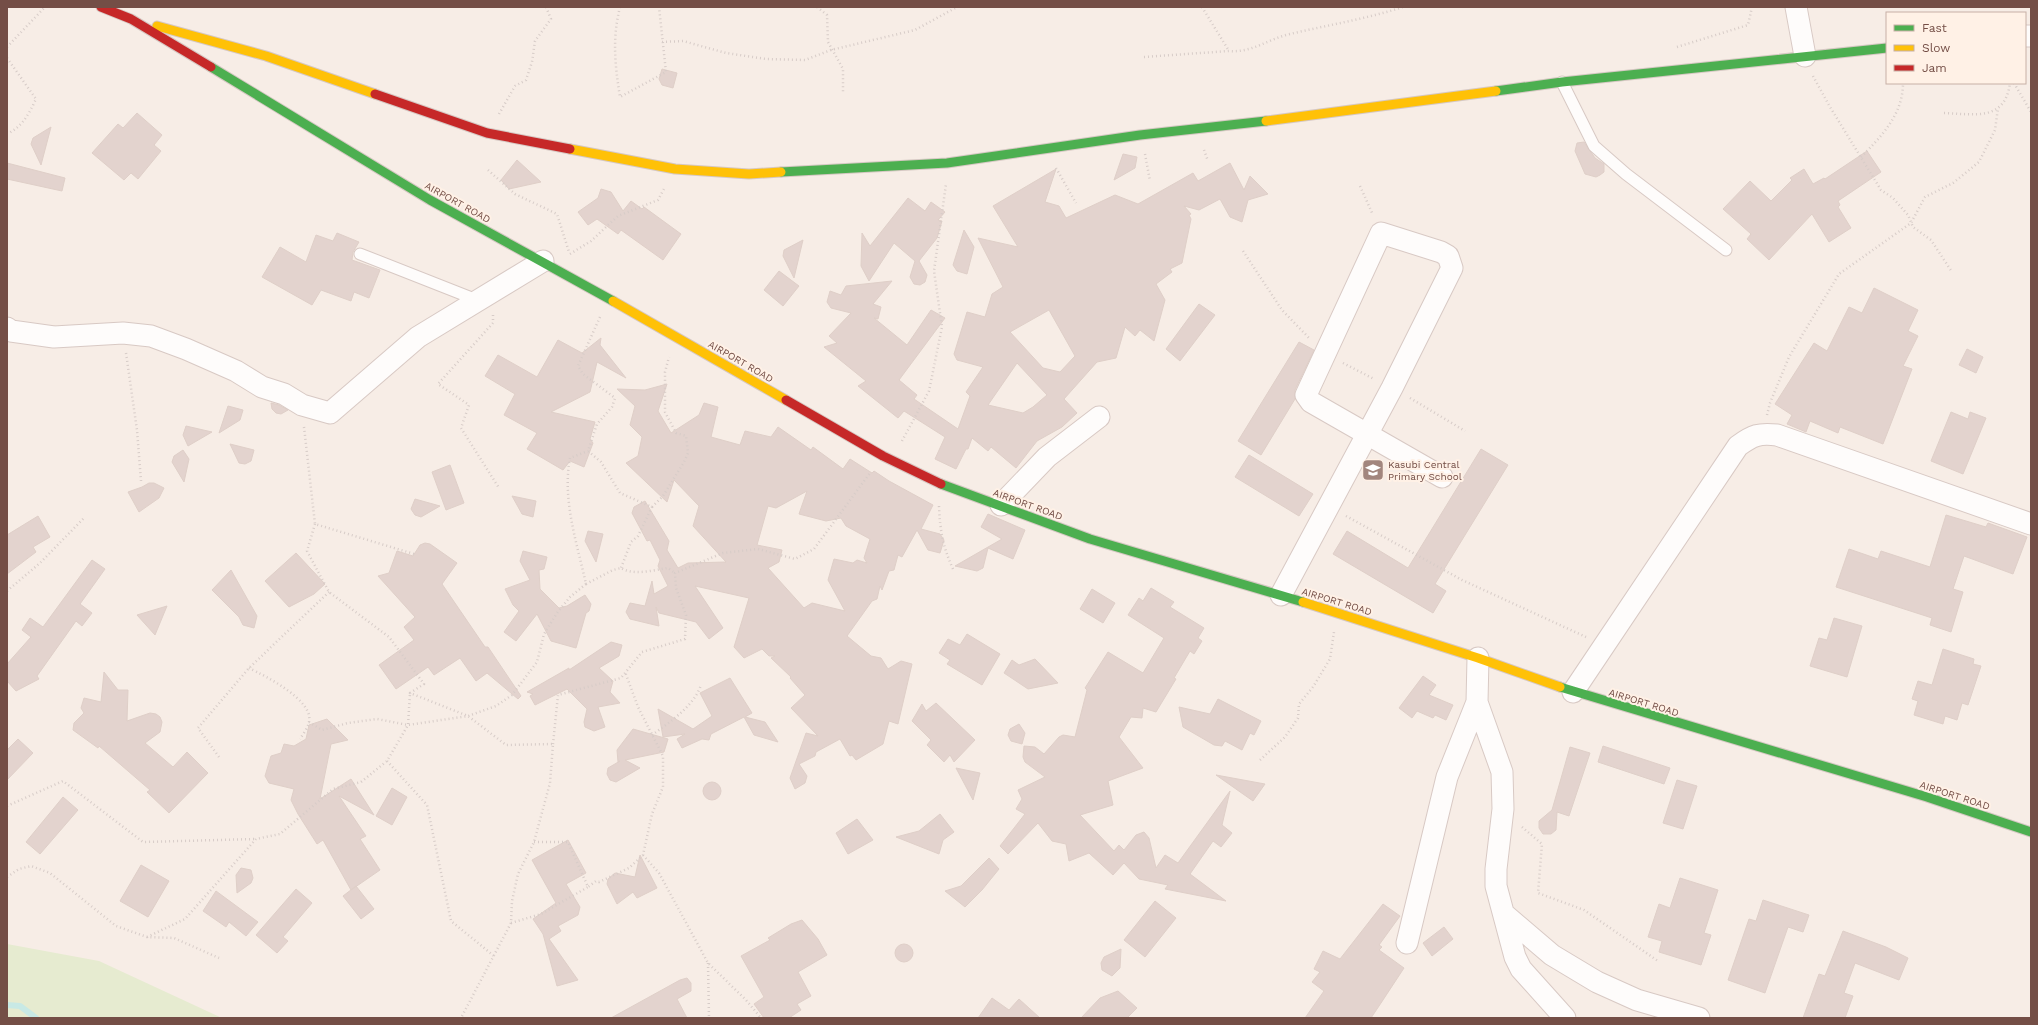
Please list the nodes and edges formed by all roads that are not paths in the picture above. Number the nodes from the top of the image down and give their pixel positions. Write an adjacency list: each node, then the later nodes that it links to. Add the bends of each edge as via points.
1 (101, 7): 3 (street, AIRPORT ROAD)
2 (1796, 7): 5 (street)
3 (131, 19): 6 (street, via 266,56 487,133 675,169 749,174 948,164 1140,134 1198,130); 9 (street, AIRPORT ROAD, via 430,200)
4 (1886, 48): 5 (street)
5 (1804, 56): 6 (street)
6 (1562, 82): 7 (lane, via 1594,146 1626,174)
7 (1726, 250)
8 (360, 254): 10 (lane)
9 (543, 261): 10 (street); 15 (street, AIRPORT ROAD, via 886,458 939,484)
10 (485, 295): 11 (street, via 418,337 330,413 302,405 284,394 262,387 236,371 151,336 123,333 54,337 11,331)
11 (7, 328)
12 (1099, 417): 15 (street, via 1047,457)
13 (1367, 434): 13 (street, via 1311,402 1306,395 1381,234 1441,252 1448,256 1452,268); 14 (street); 17 (street)
14 (1442, 477)
15 (1001, 505): 17 (street, AIRPORT ROAD, via 1090,539)
16 (2031, 524): 19 (street, via 1777,435 1762,433 1738,446)
17 (1282, 595): 18 (street, AIRPORT ROAD)
18 (1478, 658): 19 (street, AIRPORT ROAD); 20 (street)
19 (1573, 692): 21 (street, AIRPORT ROAD, via 1920,795)
20 (1477, 702): 22 (street, via 1502,772 1503,809 1496,886); 23 (street, via 1447,777)
21 (2031, 832)
22 (1504, 914): 24 (street, via 1515,957 1521,969); 25 (street, via 1552,955 1597,982 1637,1000)
23 (1407, 943)
24 (1565, 1018)
25 (1699, 1018)

